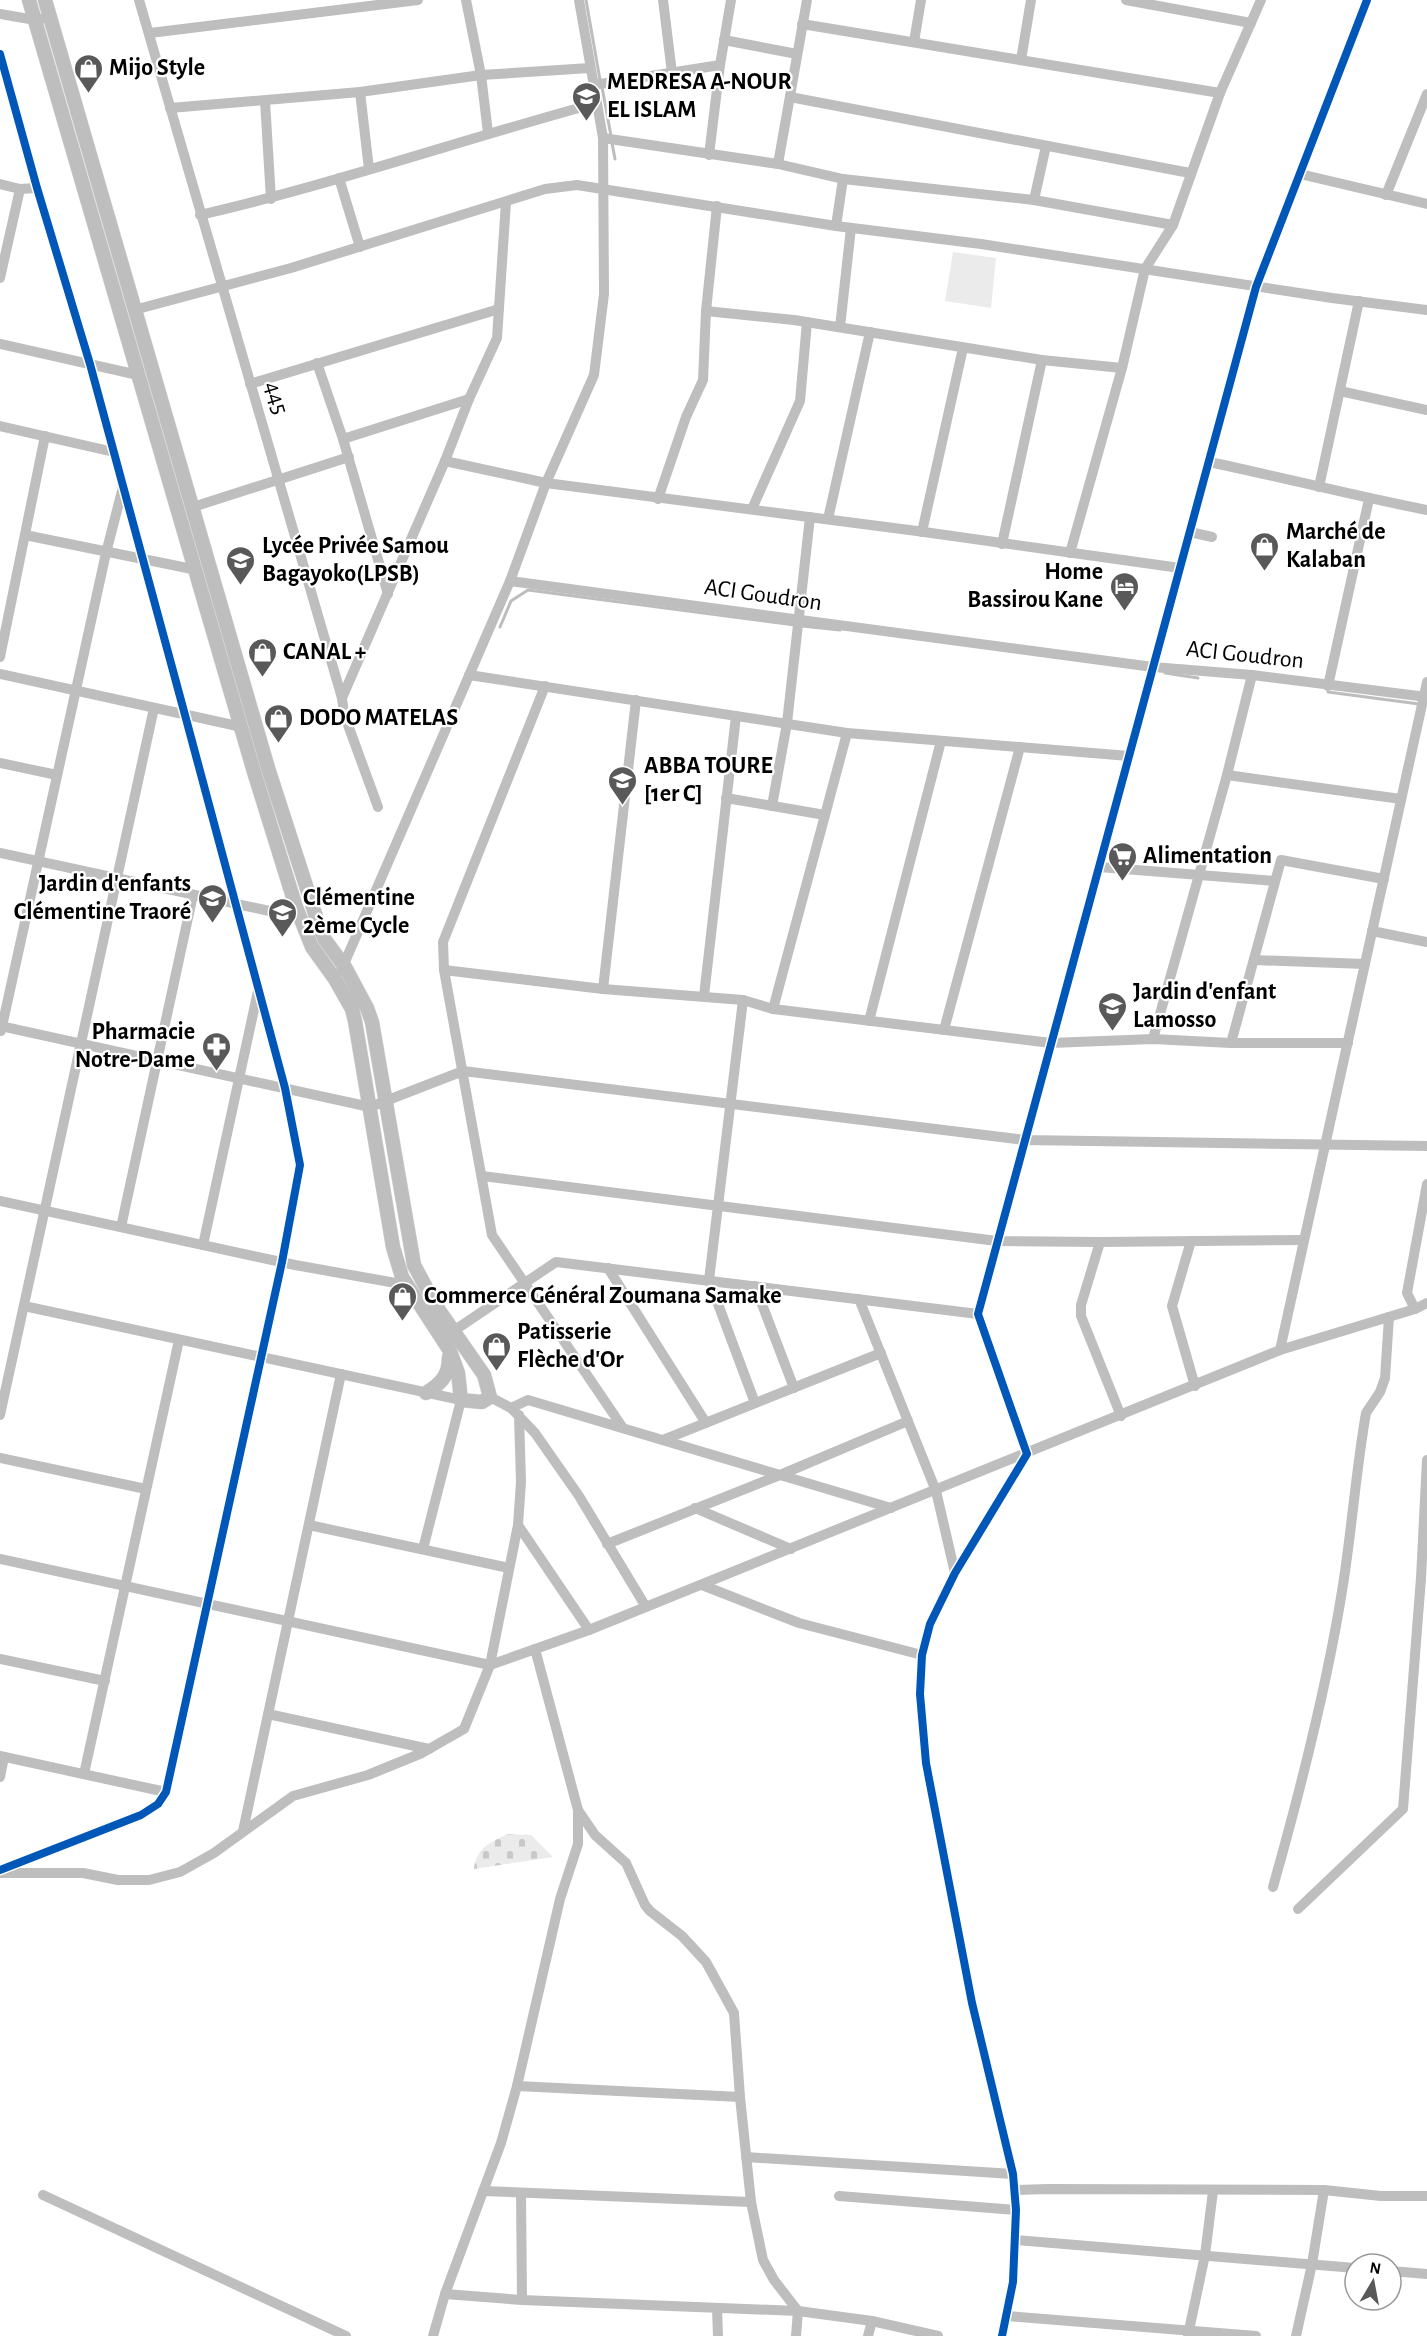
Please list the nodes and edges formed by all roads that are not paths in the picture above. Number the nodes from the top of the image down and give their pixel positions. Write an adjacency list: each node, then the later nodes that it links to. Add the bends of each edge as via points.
1 (29, 0): 17 (main road)
2 (45, 0): 16 (main road)
3 (139, 0): 20 (street, 445)
4 (418, 0): 20 (street)
5 (466, 0): 29 (street)
6 (579, 0): 27 (street)
7 (663, 0): 28 (street)
8 (731, 0): 21 (street)
9 (807, 0): 19 (street)
10 (921, 0): 22 (street)
11 (1031, 0): 25 (street)
12 (1126, 0): 18 (street)
13 (1261, 0): 18 (street)
14 (1367, 0): 46 (street)
15 (0, 14): 17 (street)
16 (50, 17): 17 (street); 70 (main road)
17 (35, 20): 82 (main road)
18 (1251, 23): 32 (street)
19 (802, 24): 22 (street); 24 (street)
20 (150, 33): 37 (street, 445)
21 (724, 40): 24 (street); 26 (street)
22 (914, 42): 25 (street)
23 (0, 54): 50 (street)
24 (797, 54): 34 (street)
25 (1021, 60): 32 (street)
26 (720, 65): 28 (street); 42 (street)
27 (591, 68): 29 (street); 30 (street)
28 (672, 73): 30 (street)
29 (481, 75): 31 (street); 39 (street)
30 (594, 85): 36 (street)
31 (360, 92): 35 (street); 44 (street)
32 (1220, 93): 45 (street)
33 (1427, 94): 38 (street)
34 (790, 97): 41 (street); 43 (street)
35 (265, 101): 37 (street); 54 (street)
36 (597, 103): 39 (street); 40 (street)
37 (170, 108): 59 (street, 445)
38 (1421, 125): 53 (street)
39 (488, 133): 44 (street)
40 (603, 138): 42 (street); 52 (street)
41 (1046, 146): 45 (street); 55 (street)
42 (708, 155): 43 (street)
43 (778, 164): 48 (street)
44 (369, 169): 47 (street)
45 (1190, 173): 60 (street)
46 (1300, 174): 53 (street); 66 (street)
47 (339, 178): 54 (street); 63 (street)
48 (843, 179): 55 (street); 61 (street)
49 (0, 184): 51 (street)
50 (37, 188): 51 (street); 80 (street)
51 (20, 189): 65 (street)
52 (604, 191): 56 (street, via 577,185 545,189); 58 (street); 95 (street, via 604,294 594,375)
53 (1386, 195): 57 (street)
54 (271, 199): 59 (street)
55 (1034, 200): 60 (street)
56 (506, 202): 63 (street); 69 (street)
57 (1427, 204)
58 (717, 206): 61 (street); 72 (street)
59 (200, 215): 67 (street, 445)
60 (1173, 225): 64 (street)
61 (836, 226): 62 (street)
62 (851, 228): 64 (street); 74 (street)
63 (360, 247): 67 (street)
64 (1145, 269): 66 (street); 81 (street)
65 (0, 278)
66 (1256, 286): 68 (street); 93 (street)
67 (221, 287): 70 (street); 83 (street, 445)
68 (1359, 301): 71 (street); 84 (street)
69 (499, 309): 79 (street); 85 (street, via 497,338)
70 (134, 310): 100 (main road)
71 (1427, 310)
72 (706, 311): 73 (street); 98 (street, via 703,380)
73 (807, 322): 74 (street); 101 (street, via 800,401)
74 (840, 327): 75 (street)
75 (870, 332): 77 (street); 104 (street)
76 (0, 344): 80 (street)
77 (963, 348): 78 (street); 105 (street)
78 (1042, 360): 81 (street); 109 (street)
79 (317, 363): 83 (street); 89 (street)
80 (90, 364): 82 (street); 90 (street)
81 (1122, 368): 111 (street)
82 (138, 375): 114 (main road)
83 (250, 384): 94 (street, 445)
84 (1340, 391): 86 (street); 97 (street)
85 (469, 399): 89 (street); 92 (street)
86 (1427, 410)
87 (0, 426): 88 (street)
88 (45, 436): 90 (street); 107 (street)
89 (343, 439): 91 (street)
90 (114, 452): 96 (street)
91 (349, 457): 94 (street); 116 (street)
92 (445, 461): 95 (street); 116 (street)
93 (1209, 462): 97 (street); 106 (street)
94 (279, 479): 100 (street); 128 (street, 445)
95 (546, 483): 98 (street); 115 (street)
96 (123, 487): 110 (street); 112 (street)
97 (1319, 487): 99 (street)
98 (658, 499): 101 (street)
99 (1370, 499): 102 (street); 125 (street)
100 (193, 507): 161 (main road, via 313,912 325,940)
101 (752, 509): 103 (street)
102 (1427, 510)
103 (810, 517): 104 (street); 117 (street)
104 (828, 519): 105 (street)
105 (922, 532): 109 (street)
106 (1190, 532): 108 (street); 113 (street)
107 (25, 535): 110 (street); 118 (street)
108 (1212, 537)
109 (1002, 544): 111 (street)
110 (106, 553): 112 (street); 126 (street)
111 (1070, 553): 113 (street)
112 (143, 560): 114 (street); 131 (street)
113 (1180, 568): 119 (street)
114 (197, 570): 134 (main road)
115 (510, 581): 117 (street, ACI Goudron); 121 (street)
116 (388, 594): 128 (street)
117 (798, 621): 119 (street, ACI Goudron); 133 (street)
118 (0, 657)
119 (1153, 667): 122 (street, ACI Goudron); 138 (street)
120 (0, 674): 126 (street)
121 (470, 675): 124 (street); 161 (street)
122 (1252, 675): 125 (street, ACI Goudron); 141 (street)
123 (1427, 682): 127 (street)
124 (545, 686): 129 (street); 162 (street, via 443,942)
125 (1329, 686): 127 (street, ACI Goudron)
126 (76, 691): 130 (street); 140 (street)
127 (1425, 697): 143 (street)
128 (342, 698): 145 (street, 445, via 344,714)
129 (636, 700): 132 (street); 165 (street)
130 (153, 708): 131 (street); 151 (street)
131 (185, 715): 134 (street); 155 (street)
132 (736, 716): 133 (street); 142 (street)
133 (787, 723): 135 (street); 144 (street)
134 (242, 727): 156 (main road)
135 (847, 733): 136 (street); 146 (street)
136 (941, 741): 137 (street); 169 (street)
137 (1020, 747): 138 (street); 171 (street)
138 (1129, 756): 149 (street)
139 (0, 763): 140 (street)
140 (57, 775): 148 (street)
141 (1227, 775): 143 (street); 150 (street)
142 (726, 798): 144 (street); 166 (street)
143 (1401, 799): 152 (street)
144 (772, 806): 146 (street)
145 (378, 807)
146 (825, 815): 168 (street)
147 (0, 853): 148 (street)
148 (38, 861): 151 (street); 170 (street)
149 (1099, 867): 150 (street); 174 (street)
150 (1198, 875): 153 (street); 172 (street)
151 (117, 878): 154 (street); 176 (street)
152 (1384, 879): 153 (street, via 1281,860); 157 (street)
153 (1275, 881): 159 (street)
154 (193, 894): 155 (street); 177 (street)
155 (235, 903): 156 (street, via 274,912); 164 (street)
156 (296, 907): 163 (main road, via 312,947)
157 (1372, 931): 158 (street); 160 (street)
158 (1427, 942)
159 (1254, 960): 160 (street); 175 (street)
160 (1365, 964): 173 (street)
161 (345, 967): 163 (street); 181 (main road, via 367,1008)
162 (444, 970): 165 (street); 178 (street)
163 (335, 979): 183 (main road, via 356,1021)
164 (259, 988): 179 (street); 180 (street)
165 (603, 989): 166 (street)
166 (704, 996): 167 (street)
167 (743, 1000): 168 (street); 182 (street)
168 (773, 1009): 169 (street)
169 (869, 1021): 171 (street)
170 (0, 1028): 176 (street)
171 (944, 1030): 174 (street)
172 (1153, 1040): 174 (street); 175 (street)
173 (1348, 1042): 175 (street); 185 (street)
174 (1051, 1043): 184 (street)
175 (1231, 1043)
176 (81, 1044): 177 (street); 191 (street)
177 (157, 1060): 179 (street); 192 (street)
178 (463, 1071): 181 (street); 182 (street); 187 (street)
179 (240, 1078): 180 (street); 197 (street)
180 (285, 1088): 183 (street); 198 (street, via 300,1165)
181 (386, 1101): 183 (street); 210 (main road, via 414,1265)
182 (729, 1105): 184 (street); 190 (street)
183 (370, 1107): 202 (main road, via 393,1247)
184 (1025, 1140): 185 (street); 194 (street)
185 (1326, 1144): 186 (street); 193 (street)
186 (1427, 1146)
187 (482, 1176): 190 (street); 201 (street, via 492,1235)
188 (1427, 1184): 207 (street, via 1407,1293)
189 (0, 1201): 191 (street)
190 (718, 1206): 194 (street); 200 (street)
191 (44, 1211): 192 (street); 206 (street)
192 (121, 1227): 197 (street)
193 (1304, 1240): 195 (street); 212 (street)
194 (997, 1241): 196 (street); 208 (street)
195 (1191, 1241): 196 (street); 217 (street, via 1172,1306)
196 (1100, 1242): 225 (street, via 1081,1316)
197 (203, 1245): 198 (street)
198 (282, 1262): 202 (street); 215 (street)
199 (608, 1268): 200 (street); 201 (street, via 556,1262); 227 (street)
200 (709, 1280): 203 (street); 222 (street)
201 (524, 1284): 210 (street); 228 (street)
202 (407, 1285): 213 (main road)
203 (755, 1286): 204 (street); 218 (street)
204 (859, 1299): 208 (street); 214 (street)
205 (1427, 1303): 207 (street)
206 (24, 1306): 211 (street); 224 (street)
207 (1415, 1309): 209 (street)
208 (978, 1314): 230 (street)
209 (1389, 1317): 212 (street); 267 (street, via 1385,1378 1366,1413 1343,1585 1326,1674 1303,1781)
210 (452, 1332): 220 (main road, via 484,1375)
211 (179, 1340): 215 (street); 234 (street)
212 (1280, 1350): 217 (street)
213 (450, 1352): 219 (main road, via 444,1379); 221 (main road, via 458,1373)
214 (881, 1353): 218 (street); 226 (street)
215 (261, 1358): 216 (street); 249 (street)
216 (341, 1374): 219 (street); 238 (street)
217 (1195, 1386): 225 (street)
218 (794, 1388): 222 (street)
219 (426, 1393): 221 (street)
220 (490, 1397): 221 (main road, via 482,1402); 223 (street)
221 (461, 1400): 241 (street)
222 (755, 1403): 227 (street)
223 (515, 1411): 228 (street, via 528,1400); 239 (street, via 520,1482); 240 (street, via 579,1496)
224 (0, 1415)
225 (1121, 1416): 230 (street)
226 (908, 1421): 233 (street); 235 (street)
227 (706, 1423): 229 (street)
228 (624, 1428): 229 (street)
229 (663, 1440): 233 (street)
230 (1027, 1454): 235 (street); 245 (street)
231 (0, 1458): 234 (street)
232 (1427, 1460): 246 (street)
233 (780, 1475): 236 (street); 237 (street)
234 (146, 1489): 248 (street)
235 (936, 1491): 237 (street); 245 (street)
236 (695, 1508): 240 (street); 242 (street)
237 (891, 1508): 242 (street)
238 (309, 1525): 241 (street); 251 (street)
239 (518, 1525): 244 (street); 252 (street)
240 (607, 1544): 250 (street)
241 (423, 1549): 244 (street)
242 (791, 1549): 247 (street)
243 (0, 1559): 248 (street)
244 (509, 1568): 256 (street)
245 (955, 1573): 254 (street, via 930,1624)
246 (1424, 1578): 268 (street, via 1403,1809)
247 (702, 1584): 250 (street); 254 (street, via 799,1623)
248 (125, 1586): 249 (street); 257 (street)
249 (207, 1604): 251 (street); 263 (street)
250 (646, 1607): 252 (street)
251 (288, 1622): 256 (street); 258 (street)
252 (589, 1630): 253 (street)
253 (534, 1649): 256 (street); 264 (street)
254 (922, 1655): 272 (street, via 920,1694 926,1763 972,2003)
255 (0, 1659): 257 (street)
256 (490, 1665): 259 (street, via 464,1729)
257 (105, 1682): 261 (street)
258 (268, 1714): 259 (street); 265 (street)
259 (429, 1749): 265 (street, via 368,1775 293,1796)
260 (2, 1757): 261 (street); 262 (street)
261 (84, 1774): 263 (street)
262 (0, 1777)
263 (166, 1792): 266 (street, via 158,1804 141,1815)
264 (578, 1810): 269 (street, via 578,1844 560,1899); 270 (street, via 595,1835 627,1863 645,1905 706,1962 727,1998 734,2013)
265 (243, 1831): 266 (street, via 180,1872 149,1880 118,1880 83,1873)
266 (0, 1871)
267 (1273, 1887)
268 (1298, 1909)
269 (517, 2086): 270 (street); 275 (street)
270 (740, 2097): 271 (street)
271 (746, 2157): 272 (street); 281 (street)
272 (1013, 2174): 273 (street)
273 (1014, 2190): 276 (street); 282 (street)
274 (1324, 2190): 276 (street); 280 (street); 285 (street)
275 (483, 2191): 277 (street); 289 (street)
276 (1213, 2191): 284 (street)
277 (521, 2193): 281 (street); 290 (street)
278 (44, 2195): 296 (street)
279 (839, 2196): 282 (street)
280 (1427, 2196)
281 (751, 2202): 292 (street, via 763,2260)
282 (1016, 2210): 283 (street)
283 (1015, 2240): 284 (street); 293 (street)
284 (1205, 2255): 285 (street); 295 (street)
285 (1312, 2264): 286 (street); 304 (street)
286 (1343, 2267)
287 (1403, 2272): 288 (street)
288 (1427, 2274)
289 (445, 2294): 290 (street); 297 (street)
290 (522, 2300): 291 (street)
291 (717, 2308): 292 (street); 298 (street)
292 (798, 2311): 294 (street); 299 (street)
293 (1007, 2316): 295 (street); 302 (street)
294 (872, 2321): 300 (street); 301 (street)
295 (1188, 2333): 303 (street)
296 (346, 2336)
297 (433, 2336)
298 (718, 2336)
299 (796, 2336)
300 (868, 2336)
301 (938, 2336)
302 (1002, 2336)
303 (1256, 2336)
304 (1296, 2336)

